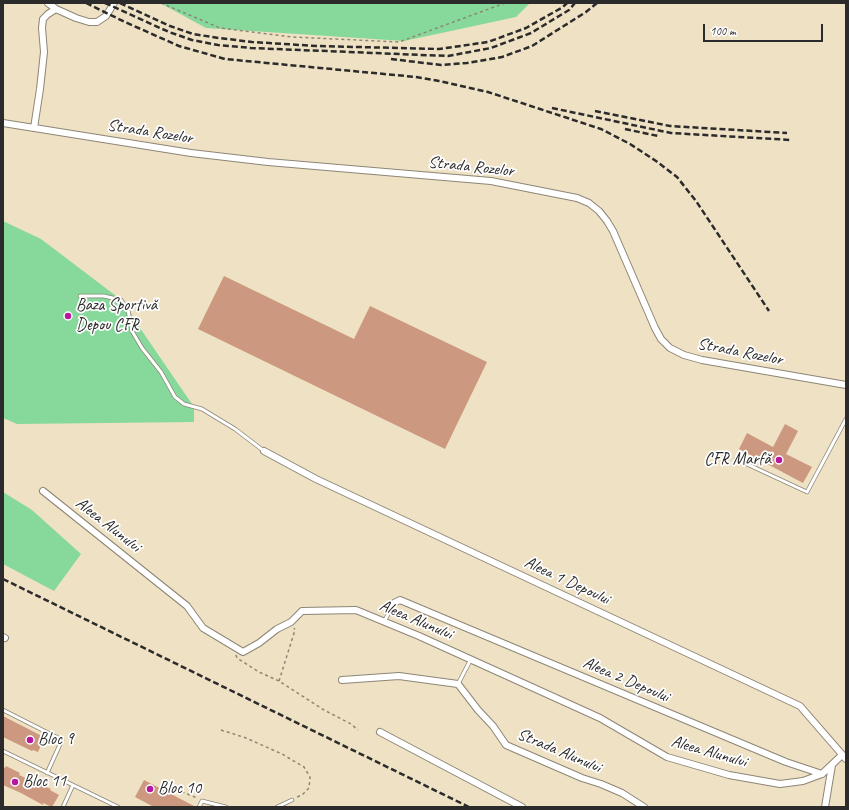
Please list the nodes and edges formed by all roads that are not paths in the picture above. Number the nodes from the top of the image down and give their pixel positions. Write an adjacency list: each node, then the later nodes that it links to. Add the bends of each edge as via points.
1 (48, 3): 3 (street)
2 (114, 3): 3 (street, via 108,14 97,22 76,18)
3 (56, 9): 5 (street, via 43,19 44,52)
4 (3, 123): 5 (street, Strada Rozelor)
5 (34, 128): 7 (street, Strada Rozelor, via 191,153 268,162 491,181 577,198 589,203 607,222 655,328 670,348 702,360)
6 (80, 296): 9 (lane, via 104,296 121,300 128,310 132,331 175,396 184,404 202,409 236,429)
7 (846, 385)
8 (846, 419): 10 (lane, via 807,492)
9 (264, 451): 20 (street, Aleea 1 Depoului, via 316,479 800,706)
10 (736, 459)
11 (43, 491): 13 (street, Aleea Alunului, via 187,606 203,628 243,652 291,622 302,611 356,610)
12 (394, 603): 13 (lane); 23 (street, Aleea 2 Depoului, via 400,600 786,762)
13 (384, 622): 14 (street, Aleea Alunului)
14 (471, 659): 16 (lane); 23 (street, Aleea Alunului, via 600,718 667,756 729,775 780,784 803,781)
15 (342, 680): 16 (street, via 399,676)
16 (458, 684): 32 (street, Strada Alunului, via 506,745 622,793)
17 (3, 710): 22 (lane, via 62,740)
18 (380, 732): 31 (street)
19 (3, 751): 22 (lane)
20 (844, 757): 21 (street)
21 (832, 765): 23 (street); 33 (street)
22 (47, 773): 24 (lane)
23 (822, 774)
24 (73, 786): 26 (lane); 27 (lane)
25 (292, 800): 30 (lane)
26 (63, 807)
27 (118, 807)
28 (199, 807): 29 (lane, via 202,801)
29 (226, 807)
30 (277, 807)
31 (522, 807)
32 (644, 807)
33 (825, 807)

